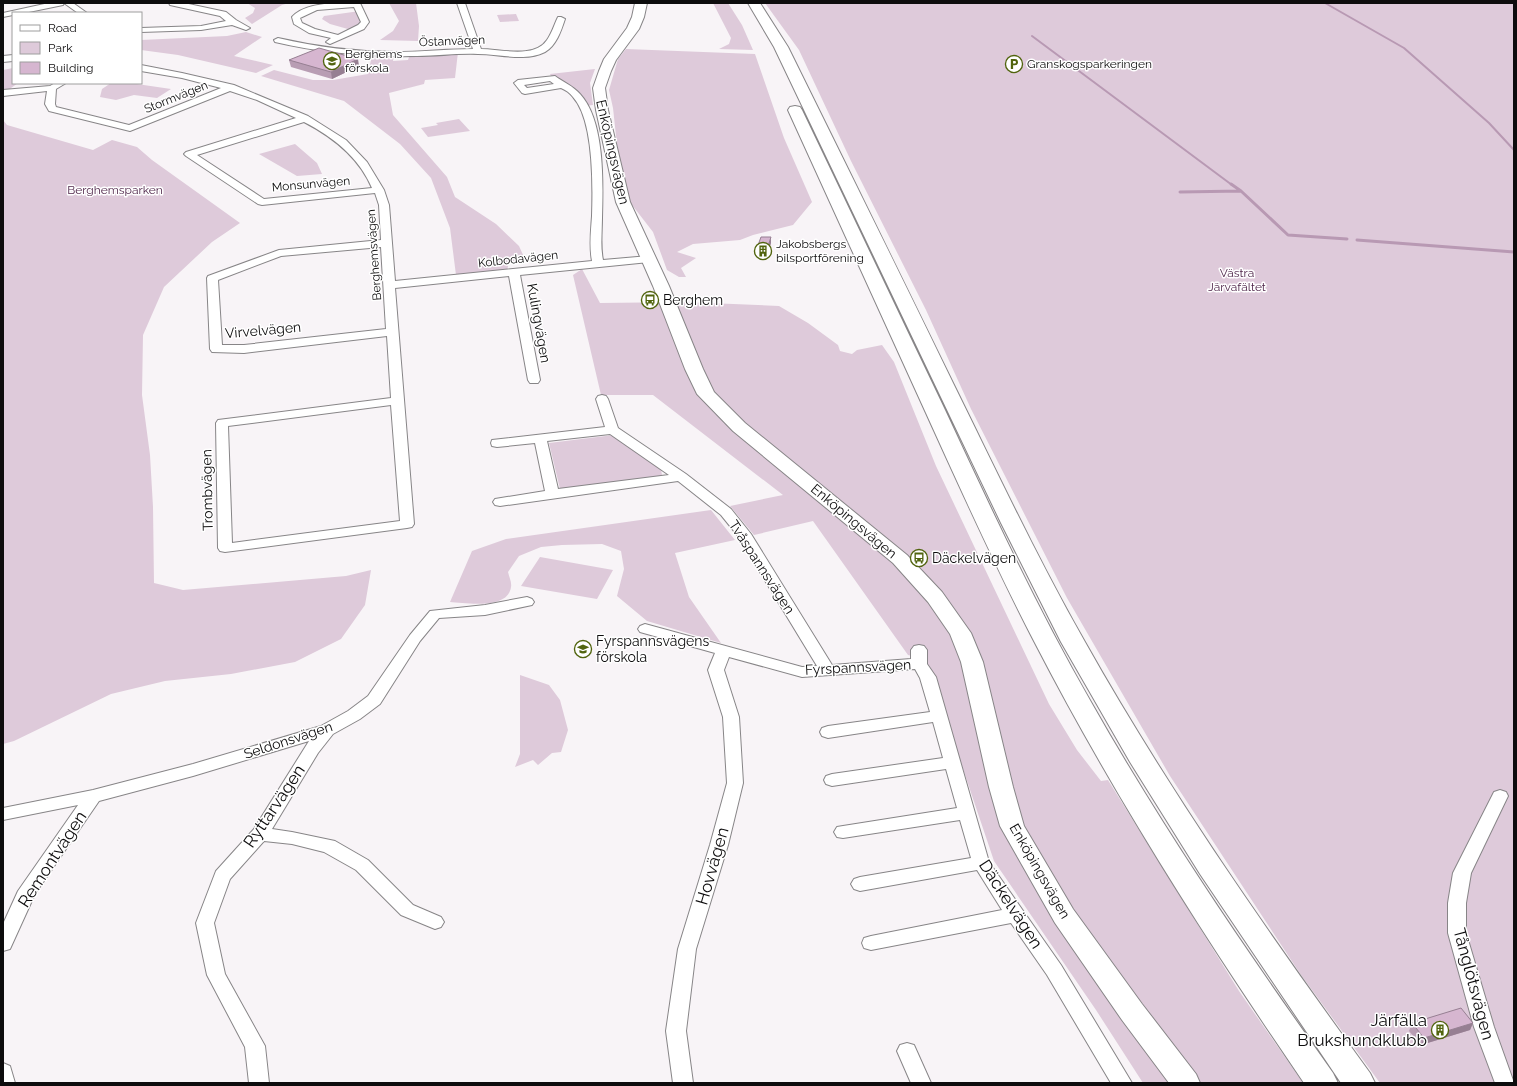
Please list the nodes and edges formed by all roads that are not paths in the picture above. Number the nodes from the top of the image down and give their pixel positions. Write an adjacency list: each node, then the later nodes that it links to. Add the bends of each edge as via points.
1 (60, 3): 10 (street)
2 (68, 3): 11 (street)
3 (173, 3): 14 (street, via 223,14)
4 (461, 3): 20 (street)
5 (642, 3): 30 (street, Enköpingsvägen, via 633,29 610,59 599,88 623,202)
6 (739, 3): 75 (highway, via 766,48 1004,558 1048,646 1148,820 1256,988)
7 (754, 3): 76 (highway, via 781,47 1028,557 1073,642 1176,814 1290,987)
8 (356, 4): 17 (street, via 365,22 361,27); 17 (street, via 319,8 296,17 298,24 304,28)
9 (3, 8): 10 (street)
10 (12, 12): 12 (street)
11 (82, 12)
12 (3, 15)
13 (561, 19): 20 (street, Östanvägen, via 554,36 541,50 531,53)
14 (233, 22): 15 (street); 16 (street, via 201,28)
15 (246, 28)
16 (142, 30)
17 (339, 38): 19 (street)
18 (278, 40): 19 (street, Östanvägen)
19 (318, 48): 20 (street, Östanvägen, via 394,54)
20 (478, 51)
21 (142, 68): 24 (street, Berghemsvägen)
22 (60, 84): 25 (street)
23 (562, 85): 31 (street, via 579,97 589,116 597,180 594,247)
24 (231, 87): 25 (street, Stormvägen, via 130,128 52,109); 27 (street, Berghemsvägen, via 273,102)
25 (52, 88): 26 (street)
26 (3, 93)
27 (305, 118): 28 (street, Berghemsvägen, via 343,142 364,164); 28 (street, Monsunvägen, via 189,154 262,202)
28 (379, 190): 29 (street, Berghemsvägen, via 384,205)
29 (386, 243): 33 (street, Berghemsvägen); 34 (street, Virvelvägen, via 279,253 212,278 216,349 244,349)
30 (649, 259): 31 (street, Kolbodavägen); 74 (street, Enköpingsvägen, via 706,394 739,427 900,558 936,597 960,633 976,676 1012,826 1064,916)
31 (598, 264): 32 (street, Kolbodavägen)
32 (514, 272): 33 (street, Kolbodavägen); 35 (street, Kulingvägen)
33 (390, 284): 34 (street, Berghemsvägen)
34 (393, 332): 37 (street, Berghemsvägen)
35 (534, 380)
36 (602, 399): 38 (street)
37 (397, 401): 44 (street, Berghemsvägen); 44 (street, Trombvägen, via 222,423 224,548)
38 (612, 430): 39 (street); 41 (street, Tvåspannsvägen)
39 (540, 438): 40 (street); 42 (street)
40 (497, 443)
41 (681, 478): 42 (street); 49 (street, Tvåspannsvägen, via 726,512 744,534)
42 (552, 494): 43 (street)
43 (500, 502)
44 (407, 524)
45 (527, 602): 51 (street, Seldonsvägen, via 485,610 435,614 374,700)
46 (645, 629): 47 (street, Fyrspannsvägen)
47 (724, 651): 49 (street, Fyrspannsvägen, via 802,672); 71 (street, Hovvägen, via 716,670 731,717 735,783 687,949 676,1031)
48 (919, 657): 49 (street, Fyrspannsvägen); 50 (street, Däckelvägen, via 928,677)
49 (828, 671)
50 (939, 716): 52 (street); 53 (street, Däckelvägen)
51 (327, 730): 55 (street, Seldonsvägen, via 193,770); 60 (street, Ryttarvägen, via 312,749)
52 (828, 732)
53 (952, 762): 54 (street); 57 (street, Däckelvägen)
54 (832, 780)
55 (93, 796): 58 (street, Seldonsvägen); 66 (street, Remontvägen, via 27,891)
56 (1500, 796): 77 (street, Tånglötsvägen, via 1462,873 1457,903 1457,933 1484,1027)
57 (967, 813): 59 (street); 61 (street, Däckelvägen)
58 (3, 814)
59 (843, 832)
60 (260, 834): 64 (street, via 329,846 362,865 408,910); 70 (street, Ryttarvägen, via 222,876 205,923 216,975 255,1046)
61 (981, 863): 62 (street); 63 (street, Däckelvägen)
62 (860, 884)
63 (1015, 915): 65 (street); 73 (street, Däckelvägen, via 1054,970)
64 (435, 922)
65 (871, 943)
66 (3, 944)
67 (908, 1051): 72 (street)
68 (3, 1072): 69 (street)
69 (5, 1083)
70 (259, 1083)
71 (683, 1083)
72 (920, 1083)
73 (1122, 1083)
74 (1186, 1083)
75 (1322, 1083)
76 (1359, 1083)
77 (1505, 1083)

